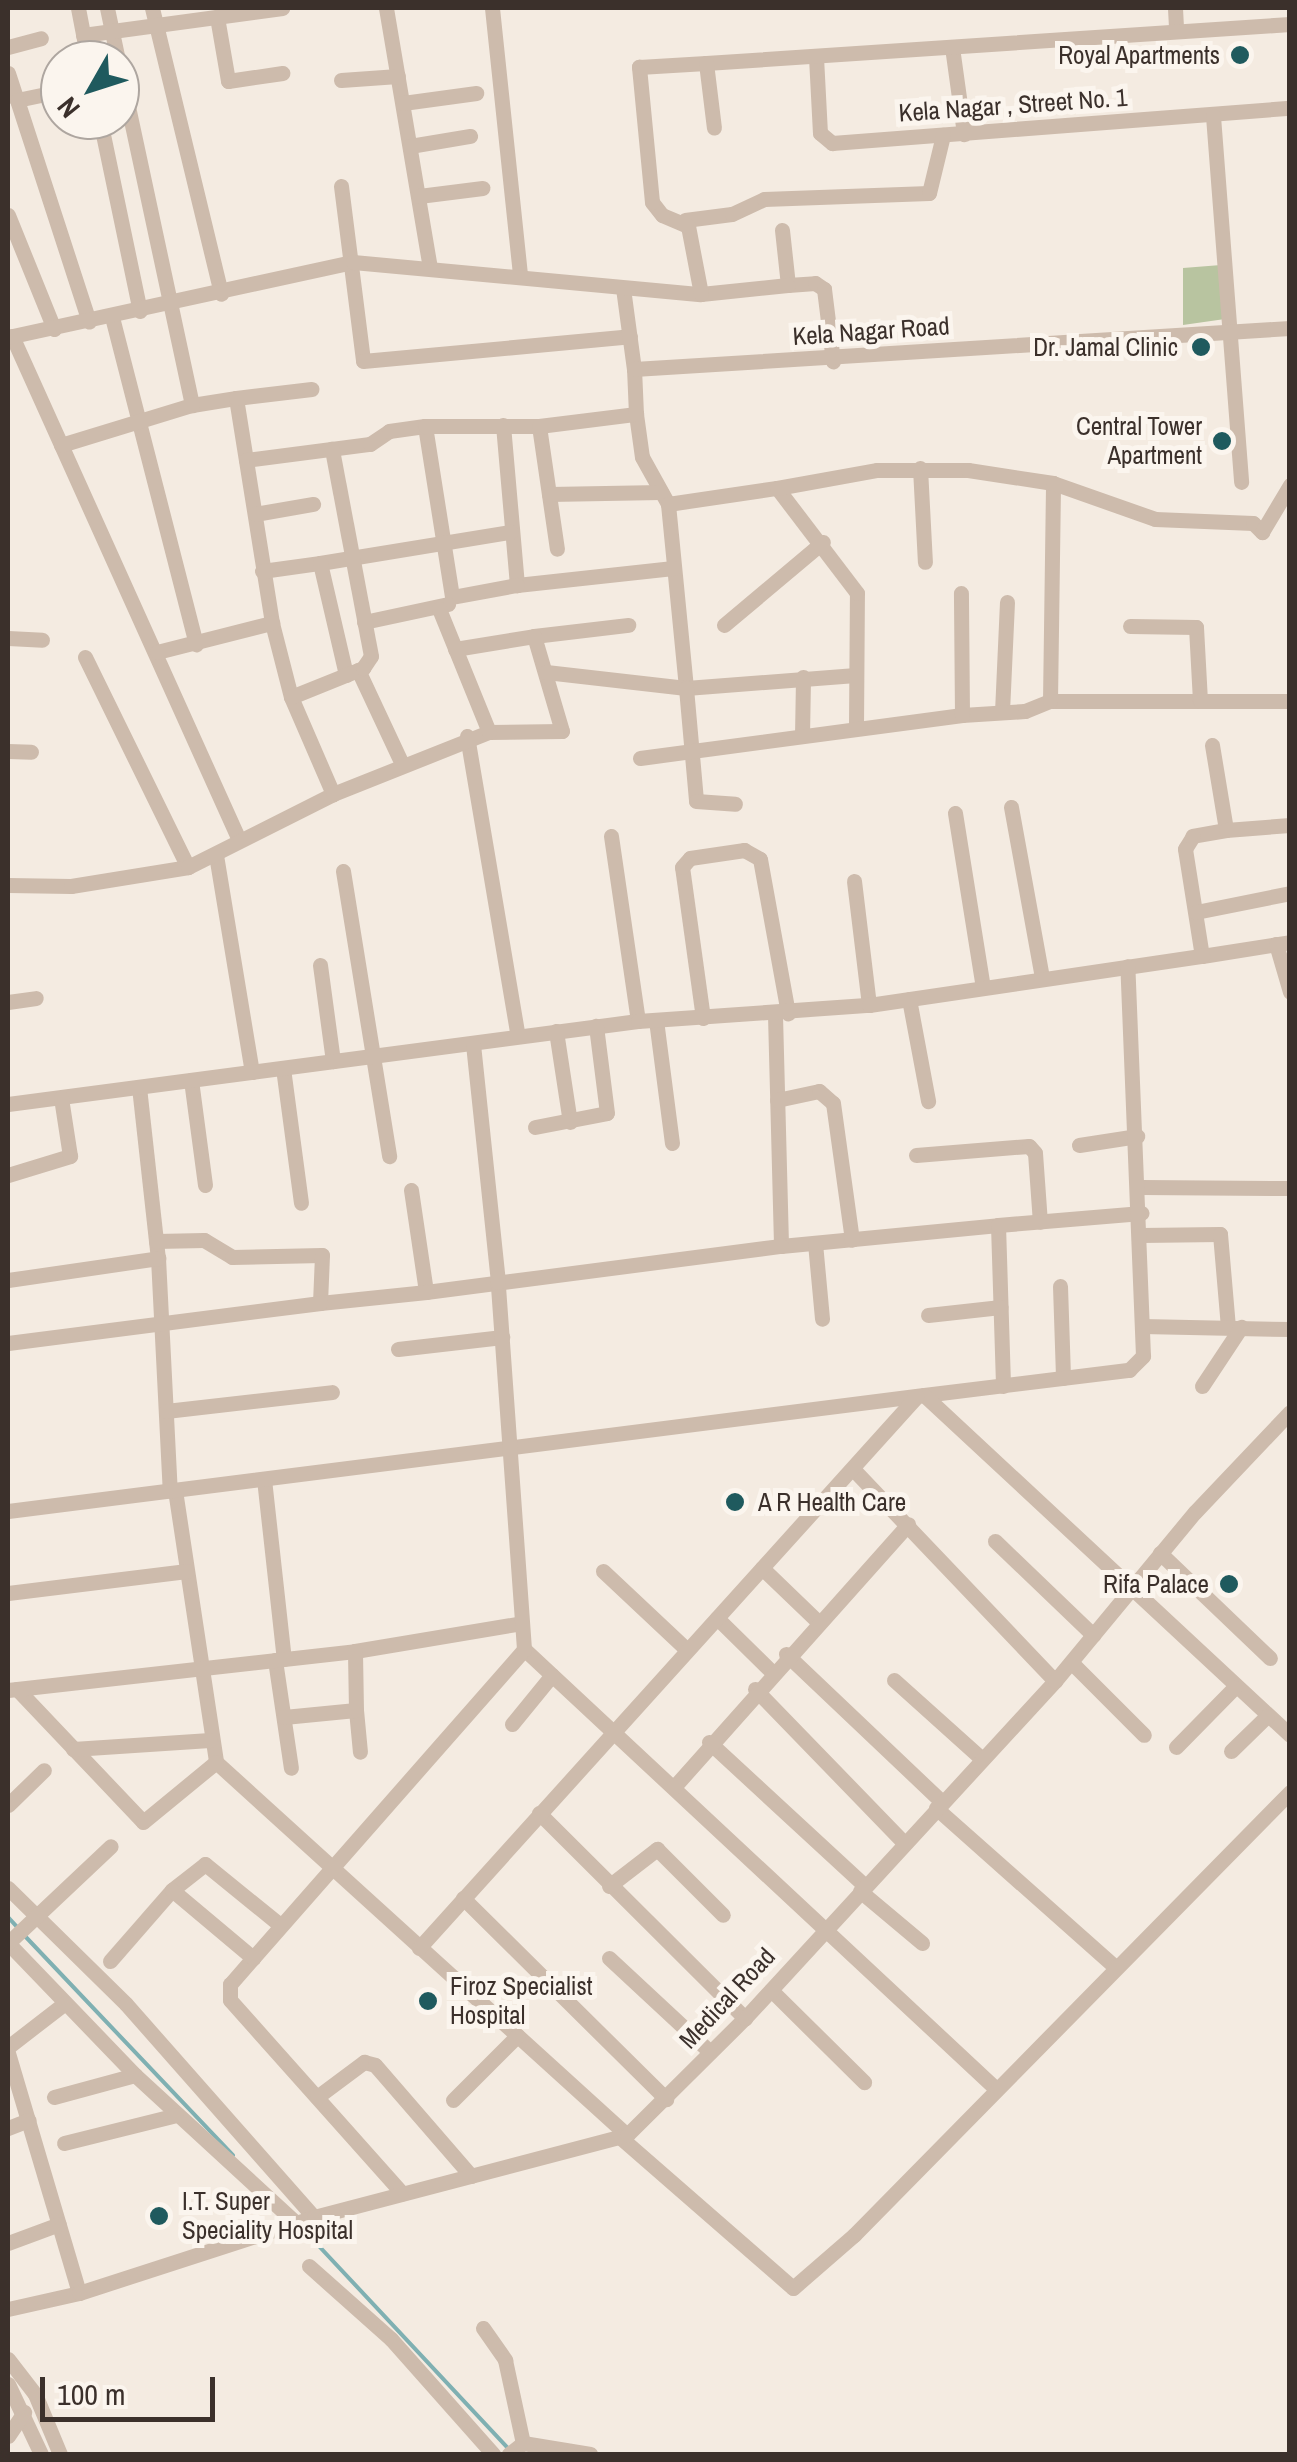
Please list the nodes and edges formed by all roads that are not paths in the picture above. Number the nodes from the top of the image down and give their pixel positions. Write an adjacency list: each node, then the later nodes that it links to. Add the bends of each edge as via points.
1 (78, 8): 13 (street)
2 (107, 8): 12 (street)
3 (152, 8): 10 (street)
4 (282, 8): 8 (street)
5 (386, 8): 23 (street)
6 (492, 8): 48 (street)
7 (1175, 8): 11 (street)
8 (217, 17): 10 (street); 22 (street, via 228,81)
9 (1290, 24): 11 (street)
10 (156, 26): 12 (street); 51 (street)
11 (1176, 30): 18 (street)
12 (112, 31): 13 (street); 16 (street)
13 (83, 35): 15 (street)
14 (41, 38): 17 (street)
15 (84, 40)
16 (114, 40)
17 (8, 47)
18 (952, 47): 19 (street); 32 (street)
19 (816, 57): 20 (street); 33 (street, Kela Nagar , Street No. 1, via 825,140)
20 (706, 64): 31 (street); 44 (street, via 640,67 652,202 662,215)
21 (8, 73): 27 (street)
22 (282, 73)
23 (398, 76): 24 (street); 28 (street)
24 (342, 80)
25 (476, 93): 28 (street)
26 (40, 95): 27 (street)
27 (17, 100): 56 (street)
28 (403, 103): 37 (street)
29 (1290, 108): 30 (street, Kela Nagar , Street No. 1)
30 (1213, 116): 32 (street, Kela Nagar , Street No. 1); 59 (street)
31 (714, 128)
32 (964, 134): 33 (street, Kela Nagar , Street No. 1)
33 (943, 135): 44 (street, via 929,193 764,199 732,214)
34 (470, 136): 37 (street)
35 (105, 140): 43 (street)
36 (135, 140): 41 (street)
37 (410, 146): 40 (street)
38 (341, 186): 46 (street)
39 (482, 188): 40 (street)
40 (418, 196): 47 (street)
41 (150, 212): 43 (street); 53 (street)
42 (8, 215): 58 (street)
43 (122, 217): 54 (street)
44 (685, 220): 52 (street)
45 (782, 230): 49 (street)
46 (353, 262): 47 (street); 51 (street, via 283,273); 61 (street, via 359,352 371,364)
47 (430, 267): 48 (street)
48 (520, 276): 50 (street)
49 (788, 285): 52 (street); 62 (street, via 815,283 824,290)
50 (623, 288): 52 (street); 61 (street)
51 (221, 294): 53 (street)
52 (702, 294)
53 (170, 305): 54 (street); 66 (street)
54 (140, 311): 55 (street)
55 (112, 317): 56 (street); 68 (street)
56 (89, 322): 58 (street)
57 (1290, 328): 59 (street, Kela Nagar Road)
58 (54, 329): 60 (street)
59 (1228, 334): 62 (street, Kela Nagar Road); 76 (street)
60 (10, 336): 72 (street)
61 (630, 336): 63 (street)
62 (833, 360): 63 (street, Kela Nagar Road)
63 (634, 369): 67 (street)
64 (311, 389): 65 (street)
65 (236, 398): 66 (street); 74 (street)
66 (192, 405): 68 (street)
67 (636, 414): 71 (street); 81 (street, via 642,457)
68 (140, 423): 72 (street); 105 (street)
69 (503, 425): 70 (street); 71 (street); 84 (street)
70 (425, 426): 73 (street); 85 (street)
71 (539, 426): 80 (street)
72 (61, 445): 107 (street)
73 (332, 448): 74 (street); 88 (street)
74 (246, 460): 83 (street)
75 (920, 468): 77 (street); 79 (street); 89 (street)
76 (1241, 482)
77 (1053, 483): 78 (street, via 1155,520 1253,522 1262,532); 115 (street)
78 (1290, 485)
79 (777, 488): 81 (street); 86 (street)
80 (548, 494): 81 (street); 87 (street)
81 (664, 498): 91 (street)
82 (313, 504): 83 (street)
83 (255, 514): 92 (street)
84 (510, 532): 85 (street); 93 (street)
85 (442, 538): 88 (street); 96 (street)
86 (823, 542): 100 (street); 111 (street, via 857,594)
87 (557, 549)
88 (349, 557): 90 (street); 97 (street)
89 (924, 562)
90 (320, 563): 92 (street); 110 (street)
91 (673, 568): 93 (street); 113 (street)
92 (262, 571): 98 (street)
93 (516, 584): 96 (street)
94 (961, 592): 119 (street)
95 (1007, 602): 118 (street)
96 (446, 603): 97 (street); 106 (street)
97 (364, 622): 110 (street, via 371,656)
98 (272, 624): 105 (street); 114 (street)
99 (628, 625): 102 (street)
100 (724, 625)
101 (1130, 626): 116 (street, via 1196,627)
102 (534, 636): 106 (street); 109 (street)
103 (8, 638): 104 (street)
104 (42, 640)
105 (196, 644): 107 (street)
106 (455, 649): 121 (street)
107 (157, 652): 137 (street)
108 (85, 656): 139 (street)
109 (546, 672): 113 (street); 121 (street, via 562,732)
110 (352, 673): 114 (street); 129 (street)
111 (856, 675): 112 (street); 120 (street)
112 (803, 677): 113 (street); 123 (street)
113 (686, 688): 127 (street)
114 (291, 697): 130 (street)
115 (1050, 701): 116 (street); 118 (street)
116 (1200, 701): 117 (street)
117 (1290, 701)
118 (1002, 712): 119 (street)
119 (962, 715): 120 (street)
120 (856, 728): 123 (street)
121 (489, 732): 122 (street)
122 (467, 736): 129 (street); 162 (street)
123 (802, 736): 127 (street)
124 (1212, 745): 135 (street)
125 (8, 751): 126 (street)
126 (31, 752)
127 (692, 752): 128 (street); 131 (street, via 698,804)
128 (640, 758)
129 (402, 764): 130 (street)
130 (333, 794): 137 (street)
131 (736, 804)
132 (1011, 807): 149 (street)
133 (955, 813): 150 (street)
134 (1290, 825): 135 (street)
135 (1226, 830): 144 (street, via 1186,841)
136 (610, 836): 159 (street)
137 (239, 840): 138 (street)
138 (216, 856): 139 (street); 167 (street)
139 (188, 867): 142 (street, via 108,882)
140 (343, 871): 164 (street)
141 (854, 882): 155 (street)
142 (8, 885)
143 (1290, 893): 144 (street)
144 (1196, 912): 146 (street)
145 (1283, 943): 146 (street); 151 (street)
146 (1202, 956): 148 (street)
147 (320, 965): 165 (street)
148 (1127, 966): 149 (street); 176 (street)
149 (1042, 978): 150 (street)
150 (982, 987): 153 (street)
151 (1290, 992)
152 (36, 998): 154 (street)
153 (909, 999): 155 (street); 172 (street)
154 (8, 1002)
155 (869, 1006): 156 (street)
156 (781, 1014): 157 (street); 157 (street, via 760,859 744,850 690,858 682,868); 171 (street)
157 (703, 1018): 158 (street)
158 (656, 1020): 159 (street); 177 (street)
159 (638, 1021): 160 (street)
160 (596, 1026): 161 (street); 174 (street, via 608,1113)
161 (556, 1032): 162 (street); 174 (street)
162 (518, 1036): 163 (street)
163 (472, 1046): 164 (street); 196 (street)
164 (376, 1054): 165 (street); 179 (street)
165 (333, 1061): 166 (street)
166 (283, 1068): 167 (street); 186 (street)
167 (252, 1072): 168 (street)
168 (191, 1080): 169 (street); 182 (street)
169 (139, 1087): 170 (street); 194 (street)
170 (62, 1098): 173 (street); 181 (street, via 70,1156)
171 (777, 1100): 191 (street, via 819,1091 833,1103); 193 (street)
172 (928, 1100)
173 (8, 1104)
174 (570, 1122): 175 (street)
175 (535, 1126)
176 (1138, 1136): 178 (street); 183 (street)
177 (672, 1143)
178 (1079, 1145)
179 (389, 1156)
180 (916, 1156): 188 (street, via 1029,1146 1036,1153)
181 (8, 1175)
182 (204, 1185)
183 (1140, 1188): 184 (street); 187 (street)
184 (1290, 1188)
185 (412, 1190): 198 (street)
186 (301, 1203)
187 (1141, 1213): 188 (street); 190 (street)
188 (1040, 1222): 189 (street)
189 (998, 1225): 191 (street); 200 (street)
190 (1141, 1234): 204 (street); 205 (street, via 1220,1234)
191 (852, 1240): 192 (street)
192 (815, 1243): 193 (street); 202 (street)
193 (781, 1246): 196 (street)
194 (157, 1250): 195 (street); 199 (street, via 204,1240 232,1257 322,1254); 203 (street)
195 (8, 1280)
196 (498, 1282): 198 (street); 207 (street)
197 (1060, 1286): 210 (street)
198 (426, 1292): 199 (street)
199 (320, 1303): 203 (street)
200 (1000, 1307): 201 (street); 211 (street)
201 (928, 1316)
202 (822, 1319)
203 (158, 1323): 208 (street); 215 (street)
204 (1142, 1326): 205 (street); 210 (street, via 1137,1366)
205 (1235, 1326): 206 (street); 212 (street)
206 (1290, 1328)
207 (502, 1337): 209 (street); 217 (street)
208 (8, 1343)
209 (398, 1349)
210 (1063, 1378): 211 (street)
211 (1003, 1386): 214 (street)
212 (1202, 1386)
213 (332, 1392): 215 (street)
214 (921, 1395): 217 (street); 218 (street); 228 (street)
215 (166, 1410): 220 (street)
216 (1290, 1412): 224 (street, Medical Road)
217 (509, 1448): 219 (street); 232 (street)
218 (854, 1469): 222 (street); 225 (street)
219 (264, 1479): 220 (street); 239 (street)
220 (173, 1490): 221 (street); 227 (street)
221 (8, 1511)
222 (908, 1524): 231 (street); 245 (street)
223 (995, 1541): 233 (street)
224 (1160, 1553): 228 (street, Medical Road); 238 (street)
225 (762, 1568): 230 (street); 231 (street)
226 (603, 1570): 235 (street)
227 (188, 1571): 229 (street); 241 (street)
228 (1131, 1588): 233 (street, Medical Road); 247 (street)
229 (8, 1593)
230 (718, 1618): 235 (street); 242 (street)
231 (817, 1621): 237 (street)
232 (522, 1623): 234 (street); 236 (street)
233 (1093, 1635): 240 (street, Medical Road)
234 (524, 1649): 243 (street); 273 (street)
235 (687, 1650): 253 (street)
236 (355, 1651): 239 (street); 249 (street)
237 (786, 1654): 242 (street); 269 (street)
238 (1270, 1658)
239 (280, 1660): 241 (street); 251 (street)
240 (1071, 1662): 245 (street, Medical Road); 254 (street)
241 (202, 1668): 248 (street); 256 (street)
242 (771, 1671): 246 (street)
243 (552, 1674): 252 (street); 253 (street)
244 (894, 1680): 262 (street)
245 (1055, 1681): 262 (street, Medical Road)
246 (755, 1688): 257 (street); 271 (street)
247 (1234, 1688): 250 (street); 258 (street)
248 (12, 1689): 259 (street)
249 (356, 1710): 251 (street); 261 (street)
250 (1267, 1716): 255 (street); 260 (street)
251 (284, 1718): 264 (street)
252 (512, 1724)
253 (615, 1732): 266 (street); 270 (street)
254 (1144, 1735)
255 (1290, 1735)
256 (210, 1740): 259 (street); 263 (street)
257 (709, 1742): 266 (street); 276 (street)
258 (1176, 1746)
259 (72, 1749): 263 (street, via 143,1822)
260 (1231, 1751)
261 (360, 1752)
262 (982, 1759): 269 (street, Medical Road)
263 (216, 1762): 273 (street)
264 (291, 1768)
265 (44, 1770): 268 (street)
266 (674, 1787): 281 (street)
267 (1290, 1792): 288 (street)
268 (8, 1804)
269 (939, 1805): 271 (street, Medical Road); 288 (street)
270 (540, 1813): 274 (street); 278 (street)
271 (904, 1843): 276 (street, Medical Road)
272 (111, 1846): 282 (street)
273 (326, 1868): 280 (street); 284 (street)
274 (609, 1886): 279 (street, via 657,1849); 291 (street)
275 (8, 1888): 282 (street)
276 (862, 1889): 281 (street, Medical Road); 283 (street)
277 (172, 1890): 280 (street, via 205,1864); 285 (street); 287 (street)
278 (462, 1898): 284 (street); 300 (street)
279 (723, 1915)
280 (280, 1925): 285 (street)
281 (827, 1927): 289 (street, Medical Road); 297 (street)
282 (20, 1931): 290 (street); 309 (street, via 146,2027)
283 (922, 1943)
284 (419, 1948): 292 (street)
285 (253, 1958): 299 (street, via 230,1984 230,2000)
286 (609, 1958): 294 (street)
287 (110, 1961)
288 (1114, 1967): 297 (street)
289 (770, 1990): 291 (street, Medical Road); 296 (street)
290 (65, 2003): 293 (street); 295 (street)
291 (745, 2018): 294 (street, Medical Road)
292 (517, 2036): 301 (street); 305 (street)
293 (8, 2050): 303 (street)
294 (710, 2052): 300 (street, Medical Road)
295 (135, 2076): 298 (street); 302 (street)
296 (864, 2082)
297 (994, 2087): 305 (street, via 794,2288)
298 (54, 2097)
299 (317, 2097): 307 (street, via 364,2062 375,2065); 308 (street)
300 (666, 2099): 305 (street, Medical Road)
301 (454, 2100)
302 (176, 2115): 306 (street); 310 (street)
303 (29, 2120): 304 (street); 311 (street)
304 (8, 2128)
305 (624, 2136): 307 (street, Medical Road)
306 (64, 2142)
307 (472, 2176): 308 (street, Medical Road)
308 (402, 2193): 309 (street, Medical Road)
309 (314, 2217): 310 (street, Medical Road)
310 (295, 2222): 314 (street, Medical Road)
311 (59, 2224): 312 (street); 314 (street)
312 (8, 2243)
313 (308, 2266): 324 (street, via 391,2339)
314 (78, 2293): 315 (street, Medical Road)
315 (8, 2309)
316 (483, 2328): 321 (street, via 505,2360)
317 (8, 2359): 323 (street, via 35,2394)
318 (8, 2384): 319 (street)
319 (24, 2412): 320 (street); 322 (street)
320 (8, 2436)
321 (523, 2443): 325 (street); 326 (street)
322 (41, 2454)
323 (60, 2454)
324 (493, 2454)
325 (509, 2454)
326 (590, 2454)

